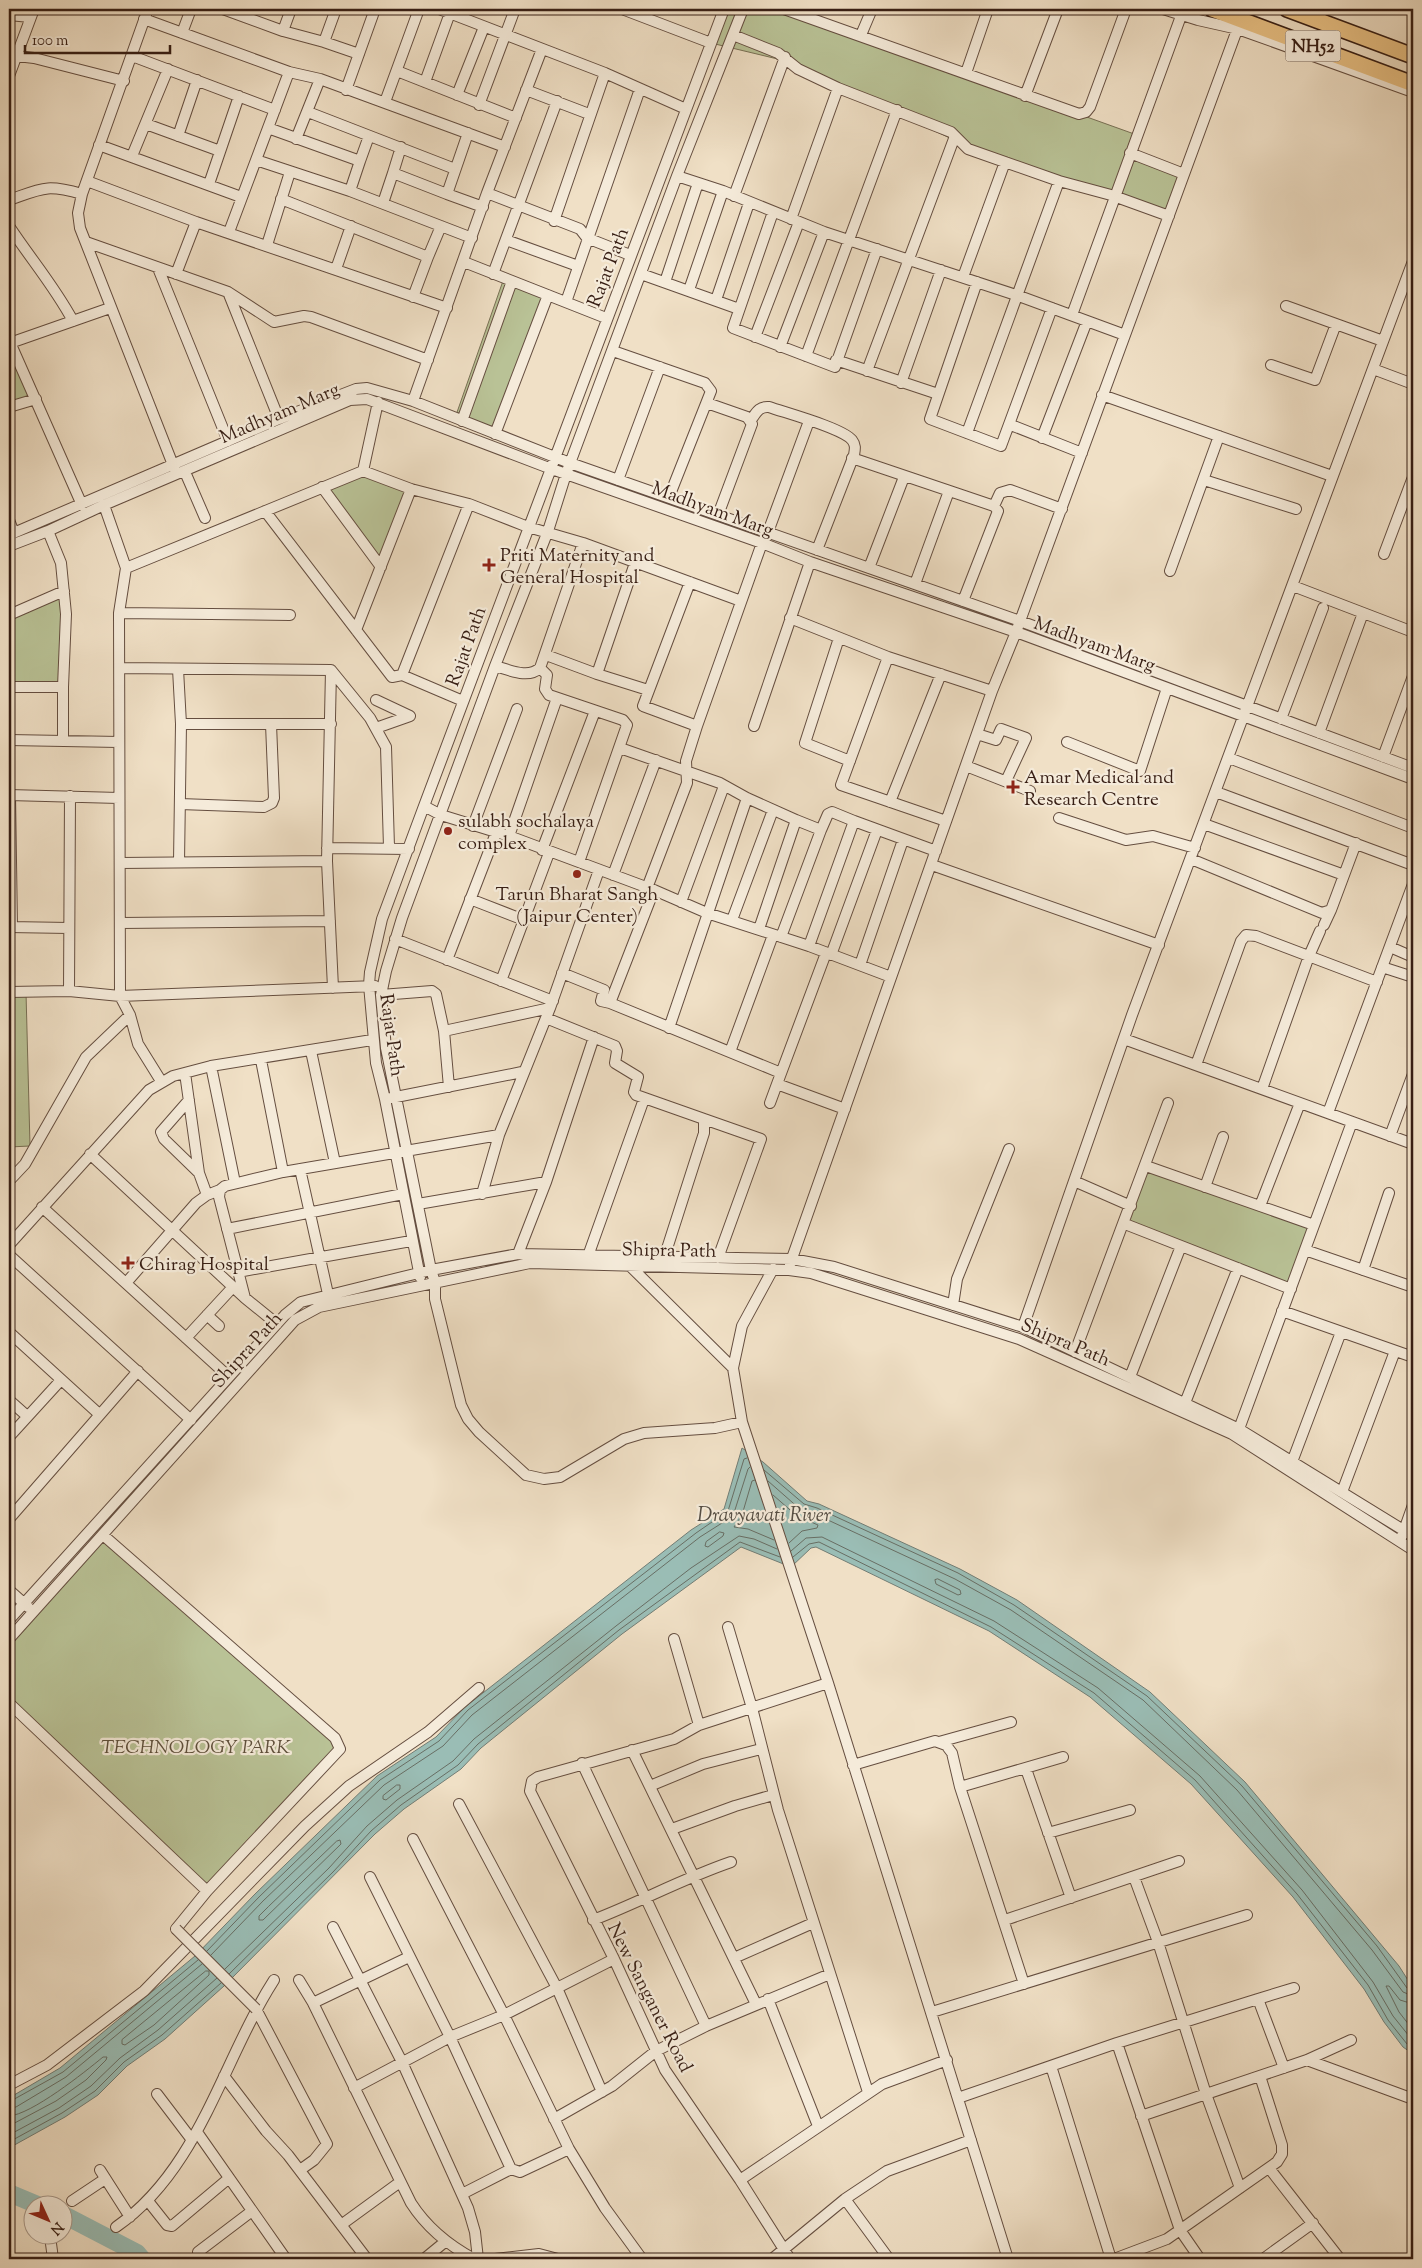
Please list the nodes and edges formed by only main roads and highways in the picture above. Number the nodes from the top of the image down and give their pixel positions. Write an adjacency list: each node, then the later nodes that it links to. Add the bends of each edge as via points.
1 (1212, 9): 4 (highway, NH52, via 1239,24)
2 (1287, 9): 3 (highway, NH52)
3 (1413, 56)
4 (1413, 84)

